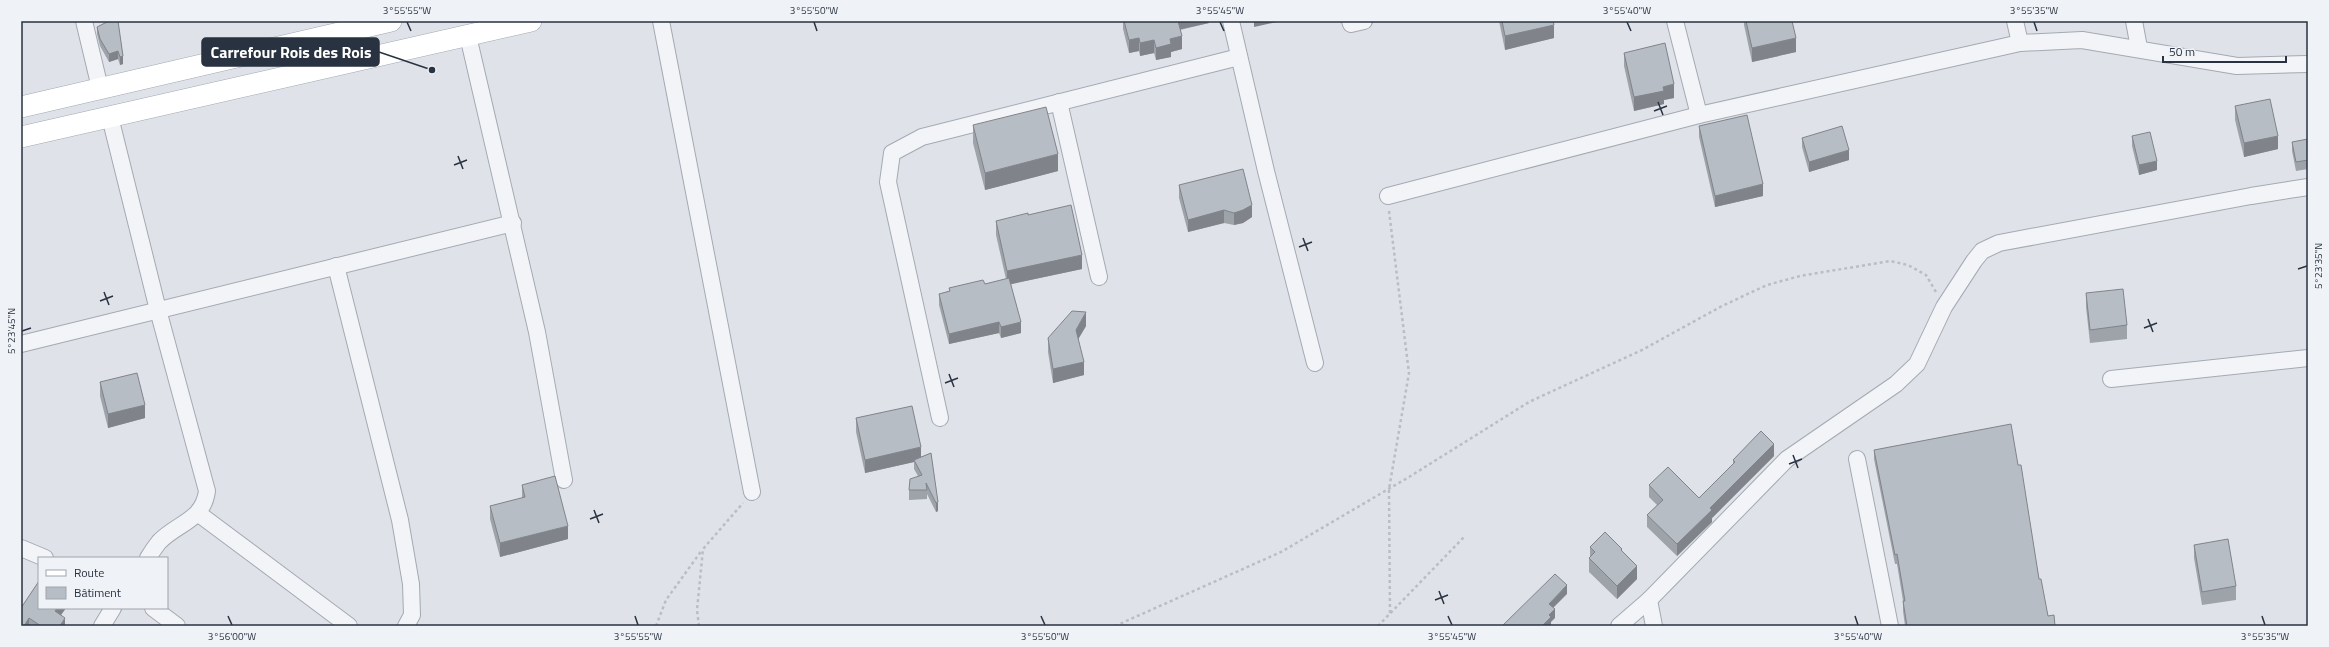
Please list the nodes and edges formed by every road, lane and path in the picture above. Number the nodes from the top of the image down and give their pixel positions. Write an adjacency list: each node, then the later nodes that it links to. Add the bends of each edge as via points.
1 (84, 21): 16 (street)
2 (391, 21): 16 (main road)
3 (531, 21): 11 (main road)
4 (661, 21): 37 (street)
5 (1231, 21): 14 (street)
6 (1350, 21): 7 (street, via 1351,24)
7 (1364, 21)
8 (1675, 21): 19 (street)
9 (2015, 21): 12 (street)
10 (2134, 21): 13 (street)
11 (468, 36): 20 (main road); 24 (street)
12 (2020, 43): 13 (street, via 2082,40); 19 (street)
13 (2139, 48): 15 (street, via 2237,66)
14 (1239, 57): 17 (street); 31 (street)
15 (2308, 64)
16 (100, 88): 18 (main road)
17 (1059, 102): 26 (street); 33 (street, via 922,137 892,153 888,182)
18 (21, 106)
19 (1699, 115): 23 (street)
20 (110, 117): 21 (main road); 28 (street)
21 (21, 137)
22 (2308, 187): 27 (street, via 1999,243 1982,251)
23 (1388, 196): 36 (path, via 1409,373)
24 (513, 223): 25 (street); 35 (street, via 537,332)
25 (336, 266): 28 (street); 51 (street, via 400,520 411,584 412,615)
26 (1099, 277)
27 (1944, 307): 36 (path, via 1926,275 1908,264 1890,261 1800,276 1767,285 1722,306 1642,350 1529,402); 44 (street, via 1917,364 1896,384 1787,459)
28 (158, 310): 29 (street); 38 (street, via 207,491 206,501)
29 (21, 344)
30 (2308, 358): 32 (street)
31 (1315, 363)
32 (2111, 379)
33 (940, 418)
34 (1857, 459): 58 (street)
35 (564, 480)
36 (1389, 489): 47 (path); 54 (path, via 1281,552)
37 (752, 492): 41 (path)
38 (198, 514): 43 (street, via 158,543); 50 (street)
39 (1464, 537): 47 (path)
40 (21, 548): 42 (street)
41 (703, 549): 52 (path, via 666,600); 53 (path, via 697,610)
42 (43, 557)
43 (149, 557)
44 (1649, 600): 56 (street); 57 (street)
45 (112, 609): 48 (street)
46 (154, 609): 49 (street)
47 (1390, 614): 55 (path)
48 (102, 626)
49 (178, 626)
50 (349, 626)
51 (406, 626)
52 (656, 626)
53 (699, 626)
54 (1115, 626)
55 (1378, 626)
56 (1619, 626)
57 (1654, 626)
58 (1890, 626)

